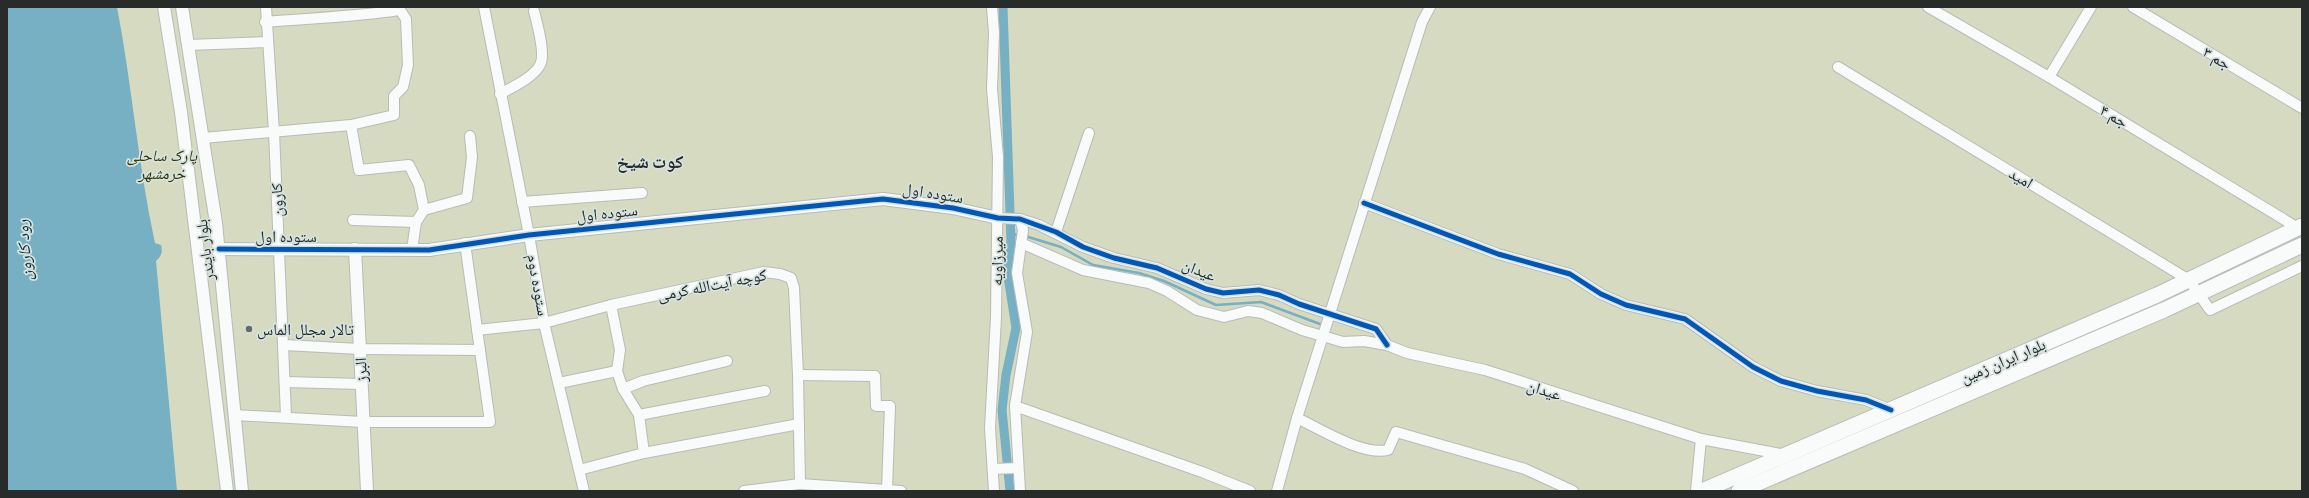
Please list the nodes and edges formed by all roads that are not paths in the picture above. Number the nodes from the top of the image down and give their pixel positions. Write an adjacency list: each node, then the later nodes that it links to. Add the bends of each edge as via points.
1 (164, 7): 20 (street, بلوار بایندر)
2 (182, 7): 14 (street, بلوار بایندر)
3 (266, 7): 12 (street, کارون)
4 (484, 7): 17 (street, ستوده دوم)
5 (992, 7): 30 (street, میرزاویه, via 992,89)
6 (1430, 7): 28 (street, via 1422,22)
7 (1928, 7): 16 (street, جم ۴)
8 (2091, 7): 16 (street)
9 (2133, 7): 18 (street, جم ۳)
10 (398, 8): 12 (street, via 359,16); 21 (street, via 406,19 408,65 403,87 394,96 394,116)
11 (534, 11): 17 (street, via 543,56 540,65)
12 (265, 22): 13 (street, کارون)
13 (267, 42): 14 (street); 22 (street, کارون)
14 (188, 45): 19 (street, بلوار بایندر)
15 (1838, 67): 45 (street, امید)
16 (2049, 77): 34 (street, جم ۴)
17 (500, 94): 27 (street, ستوده دوم)
18 (2302, 108)
19 (199, 109): 20 (street); 25 (street, بلوار بایندر)
20 (181, 112): 74 (street, بلوار بایندر)
21 (351, 125): 22 (street); 29 (street, via 359,170 409,165 419,185)
22 (274, 132): 25 (street); 42 (street, کارون)
23 (1089, 133): 35 (street)
24 (470, 136): 29 (street, via 472,157 467,198)
25 (203, 138): 40 (street, بلوار بایندر)
26 (642, 193): 27 (street)
27 (522, 202): 36 (street, ستوده دوم)
28 (1364, 203): 48 (street); 65 (street, via 1498,254 1570,274 1601,294 1626,304 1685,319 1754,367 1780,381 1866,400)
29 (424, 210): 33 (street)
30 (1000, 218): 31 (street, عیدان); 36 (street, ستوده اول, via 953,208 883,199); 78 (street, میرزاویه, via 990,428)
31 (1018, 219): 35 (street, عیدان); 37 (street)
32 (354, 220): 33 (street)
33 (416, 222): 43 (street)
34 (2300, 227): 45 (main road, بلوار ایران زمین)
35 (1056, 232): 48 (street, عیدان, via 1084,247 1114,258 1157,268 1206,289 1224,293 1259,290)
36 (529, 235): 38 (street, ستوده اول); 49 (street, ستوده دوم)
37 (1022, 237): 51 (street, عیدان, via 1083,270 1148,283 1167,291 1197,310 1224,317 1248,311 1262,313); 64 (street, via 1017,273 1027,332)
38 (465, 243): 43 (street, ستوده اول, via 429,250); 50 (street)
39 (2302, 244): 46 (main road, بلوار ایران زمین)
40 (218, 249): 42 (street, ستوده اول); 66 (street, بلوار بایندر)
41 (355, 249): 42 (street, ستوده اول); 43 (street, ستوده اول); 54 (street, البرز)
42 (279, 250): 52 (street, کارون)
43 (412, 250)
44 (2302, 266): 46 (street, امید, via 2210,310)
45 (2189, 280): 46 (street, امید); 65 (main road, بلوار ایران زمین)
46 (2200, 293): 96 (main road, بلوار ایران زمین)
47 (612, 305): 49 (street, کوچه آیت‌الله کرمی); 57 (street, via 620,350); 58 (street, کوچه آیت‌الله کرمی, via 764,272 791,278 794,288)
48 (1330, 314): 51 (street); 53 (street, عیدان, via 1376,329)
49 (544, 323): 50 (street, کوچه آیت‌الله کرمی); 60 (street, ستوده دوم)
50 (477, 330): 55 (street)
51 (1323, 336): 53 (street, عیدان, via 1343,342 1364,341); 69 (street)
52 (284, 345): 54 (street); 59 (street, کارون)
53 (1387, 345): 72 (street, عیدان, via 1407,353 1485,370)
54 (360, 349): 55 (street); 61 (street, البرز)
55 (480, 350): 70 (street, via 490,422)
56 (727, 361): 62 (street, via 643,381)
57 (618, 371): 60 (street); 62 (street)
58 (798, 375): 71 (street, کوچه آیت‌الله کرمی); 82 (street, via 875,376 876,406 890,406)
59 (285, 382): 61 (street); 68 (street, کارون)
60 (559, 383): 79 (street, ستوده دوم)
61 (361, 384): 70 (street, البرز)
62 (623, 389): 67 (street)
63 (765, 391): 67 (street)
64 (1015, 406): 77 (street); 91 (street)
65 (1891, 410): 76 (main road, بلوار ایران زمین)
66 (234, 415): 68 (street); 73 (street, بلوار بایندر)
67 (639, 415): 75 (street)
68 (286, 416): 70 (street)
69 (1297, 418): 92 (street); 93 (street, via 1342,441 1380,452 1388,450 1396,432 1525,470)
70 (363, 422): 85 (street, البرز)
71 (799, 424): 75 (street); 80 (street, کوچه آیت‌الله کرمی)
72 (1701, 439): 76 (street, عیدان); 94 (street)
73 (237, 444): 74 (street); 84 (street, بلوار بایندر)
74 (221, 446): 83 (street, بلوار بایندر)
75 (644, 453): 79 (street)
76 (1786, 455): 95 (main road, بلوار ایران زمین)
77 (1016, 468): 78 (street); 90 (street)
78 (997, 469): 89 (street, میرزاویه)
79 (579, 470): 86 (street, ستوده دوم)
80 (800, 484): 81 (street); 82 (street)
81 (764, 489): 87 (street)
82 (887, 490): 88 (street)
83 (227, 491)
84 (242, 491)
85 (367, 491)
86 (584, 491)
87 (744, 491)
88 (901, 491)
89 (994, 491)
90 (1020, 491)
91 (1250, 491)
92 (1277, 491)
93 (1573, 491)
94 (1696, 491)
95 (1702, 491)
96 (1739, 491)

